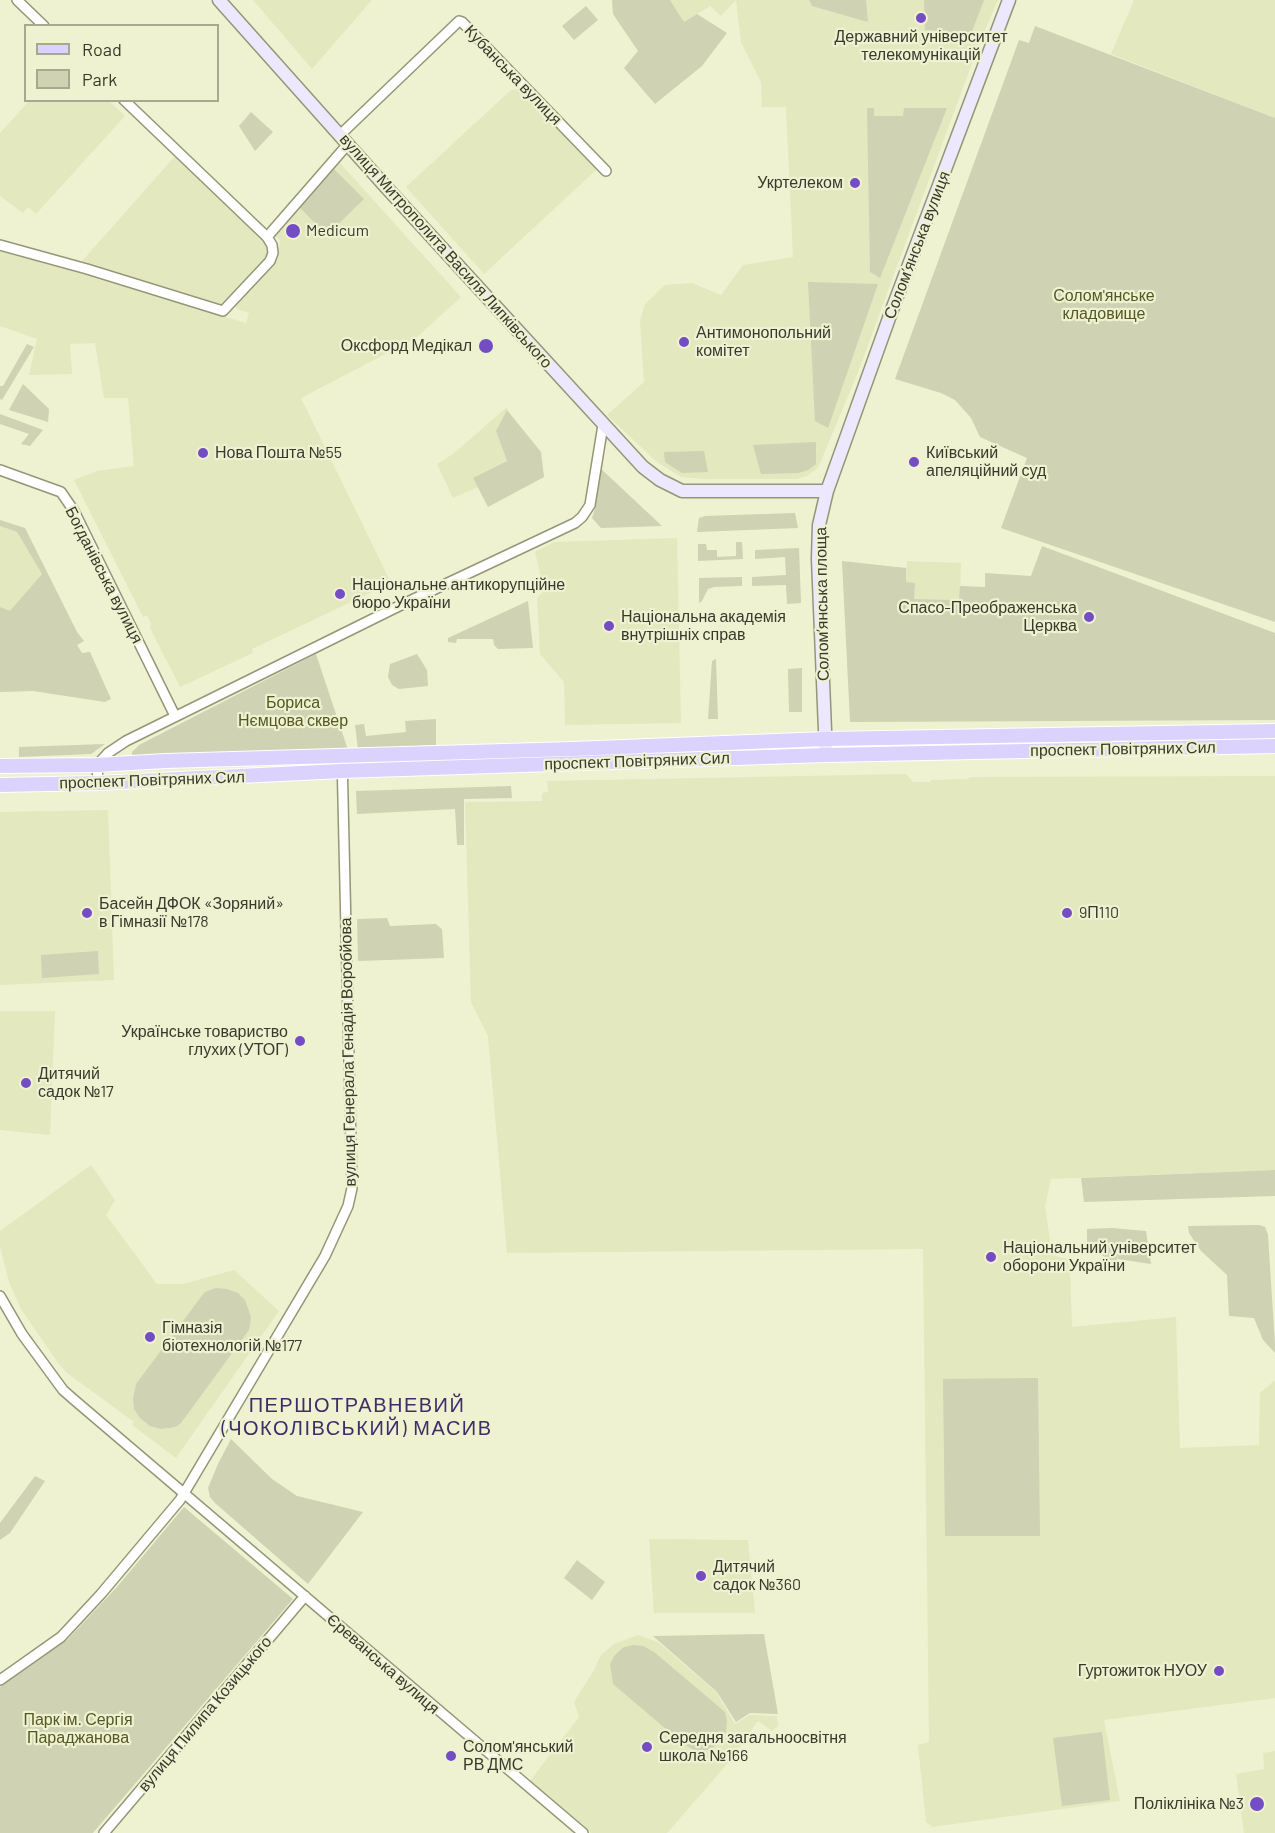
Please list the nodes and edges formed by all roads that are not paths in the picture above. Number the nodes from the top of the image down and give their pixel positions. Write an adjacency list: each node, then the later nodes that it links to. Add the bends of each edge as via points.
1 (17, 0): 4 (street)
2 (219, 0): 6 (main road, вулиця Митрополита Василя Липківського)
3 (1010, 0): 12 (main road, Соломʼянська вулиця)
4 (42, 24)
5 (126, 102): 8 (street)
6 (344, 140): 7 (street, Кубанська вулиця, via 459,21); 8 (street); 10 (main road, вулиця Митрополита Василя Липківського)
7 (606, 171)
8 (267, 237): 9 (street, via 272,245 270,261 223,311)
9 (0, 246)
10 (603, 425): 12 (main road, вулиця Митрополита Василя Липківського, via 643,467 682,491); 13 (street, via 590,505 574,523)
11 (0, 470): 13 (street, Богданівська вулиця, via 61,492)
12 (827, 491): 15 (main road, Соломʼянська площа, via 819,525 818,560)
13 (175, 716): 19 (street, via 126,741)
14 (1275, 731): 15 (main road, проспект Повітряних Сил)
15 (826, 739): 17 (main road, Соломʼянська площа); 18 (main road, проспект Повітряних Сил)
16 (1275, 746): 17 (main road, проспект Повітряних Сил)
17 (826, 755): 21 (main road, проспект Повітряних Сил)
18 (342, 756): 19 (main road, проспект Повітряних Сил); 21 (street, вулиця Генерала Генадія Воробйова)
19 (97, 765): 20 (main road, проспект Повітряних Сил); 22 (street)
20 (0, 766)
21 (342, 771): 22 (main road, проспект Повітряних Сил); 25 (street, вулиця Генерала Генадія Воробйова, via 352,1188 325,1256)
22 (98, 783): 23 (main road, проспект Повітряних Сил)
23 (0, 785)
24 (0, 1296): 25 (street, Єреванська вулиця, via 63,1390)
25 (185, 1493): 26 (street, Єреванська вулиця); 27 (street, вулиця Генерала Генадія Воробйова, via 61,1637)
26 (305, 1596): 28 (street, вулиця Пилипа Козицького); 29 (street, Єреванська вулиця)
27 (0, 1680)
28 (104, 1833)
29 (583, 1833)

